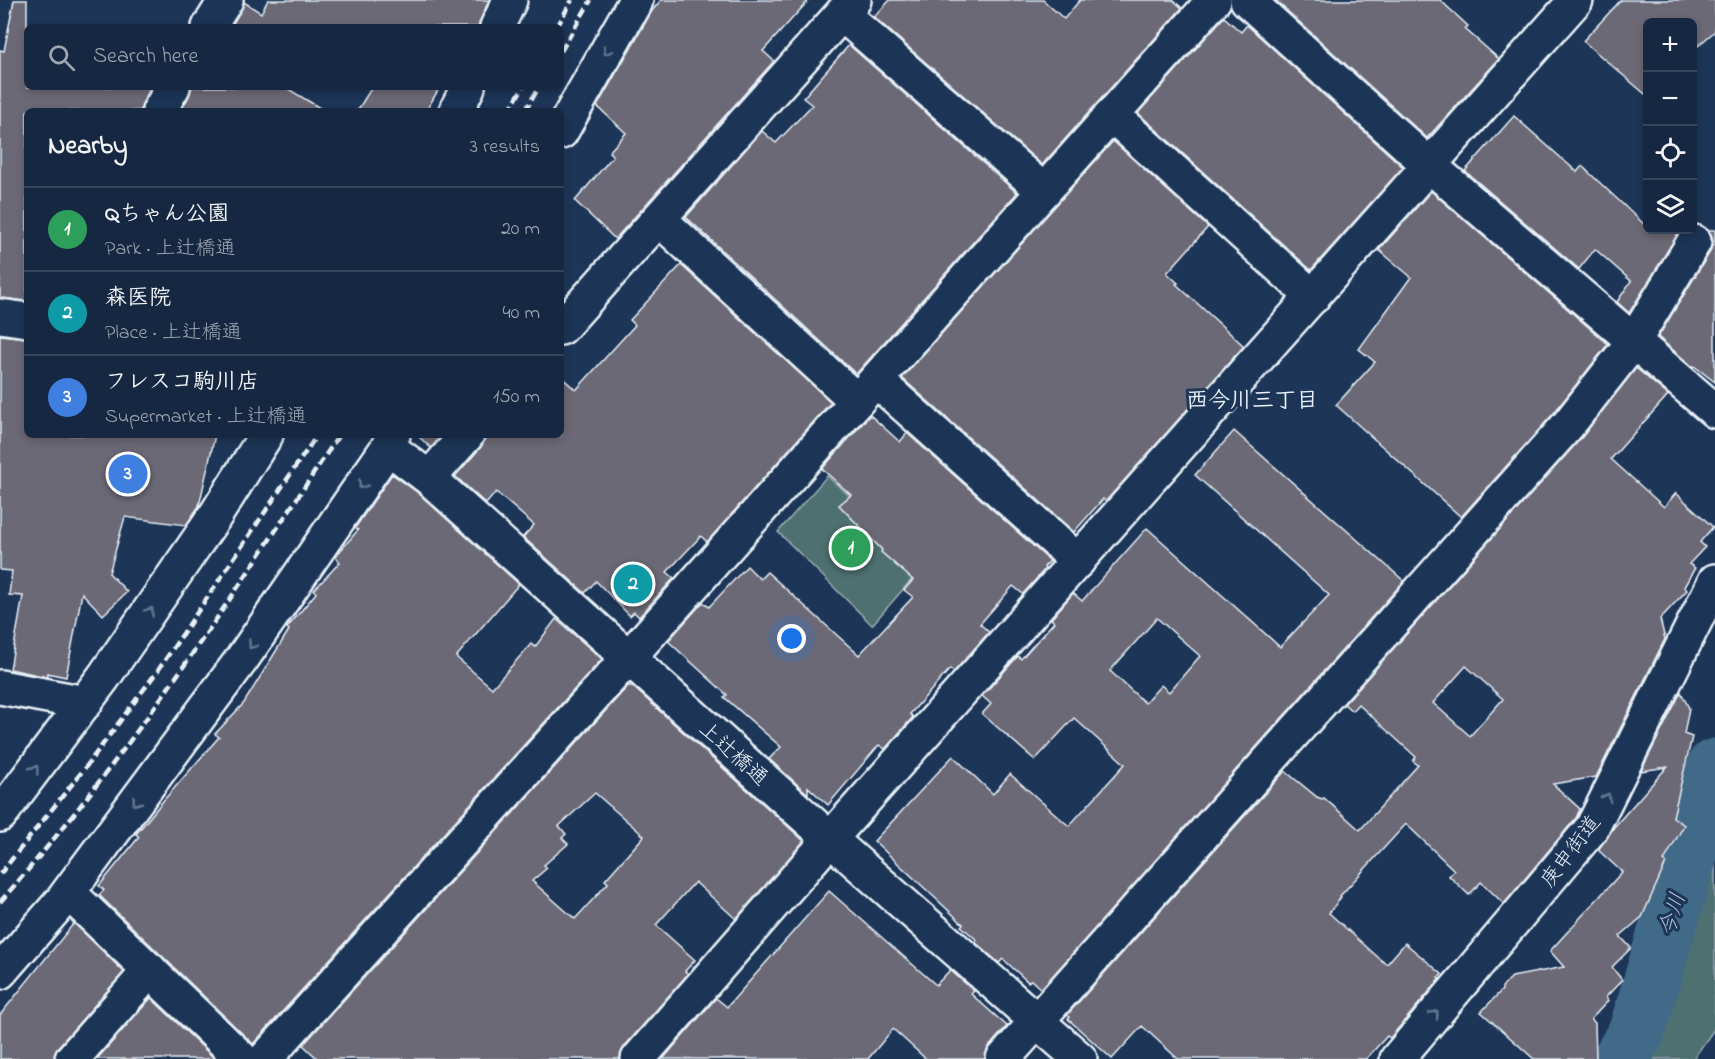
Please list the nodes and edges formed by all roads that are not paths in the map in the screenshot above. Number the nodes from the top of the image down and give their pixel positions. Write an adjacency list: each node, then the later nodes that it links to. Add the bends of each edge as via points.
1 (226, 0): 8 (street)
2 (510, 0): 9 (street)
3 (636, 0): 15 (street, one-way to 15)
4 (1214, 0): 14 (street)
5 (1246, 0): 16 (street)
6 (1570, 2): 16 (street)
7 (848, 7): 17 (street); 18 (street)
8 (211, 24)
9 (498, 24)
10 (171, 90): 12 (street)
11 (466, 90): 13 (street)
12 (161, 108)
13 (458, 108)
14 (1112, 115): 17 (street); 20 (street)
15 (564, 127)
16 (1430, 165): 20 (street); 24 (street)
17 (1044, 191): 25 (street)
18 (658, 219): 23 (street); 25 (street)
19 (1694, 242): 24 (street)
20 (1313, 297): 31 (street)
21 (0, 316): 22 (street)
22 (24, 320)
23 (564, 325)
24 (1634, 341): 26 (street); 41 (street, via 1568,425)
25 (866, 390): 31 (street); 33 (street)
26 (1715, 411)
27 (264, 438): 35 (street, one-way to 27)
28 (464, 438): 30 (street)
29 (390, 441): 30 (street, 上辻橋通); 38 (street, one-way to 38, via 242,659)
30 (429, 478): 33 (street, 上辻橋通)
31 (1078, 561): 37 (street)
32 (1715, 581): 48 (street, 庚申街道, one-way to 32, via 1592,828)
33 (628, 657): 37 (street, 上辻橋通); 42 (street)
34 (0, 687): 35 (street)
35 (85, 703): 36 (street, one-way to 35)
36 (0, 815)
37 (830, 839): 41 (street, 上辻橋通); 45 (street)
38 (69, 893): 39 (street); 40 (street)
39 (150, 970): 43 (street); 44 (street)
40 (0, 972)
41 (1037, 1020): 46 (street); 47 (street, 上辻橋通)
42 (281, 1053)
43 (72, 1059)
44 (242, 1059)
45 (638, 1059)
46 (1003, 1059)
47 (1080, 1059)
48 (1397, 1059)

